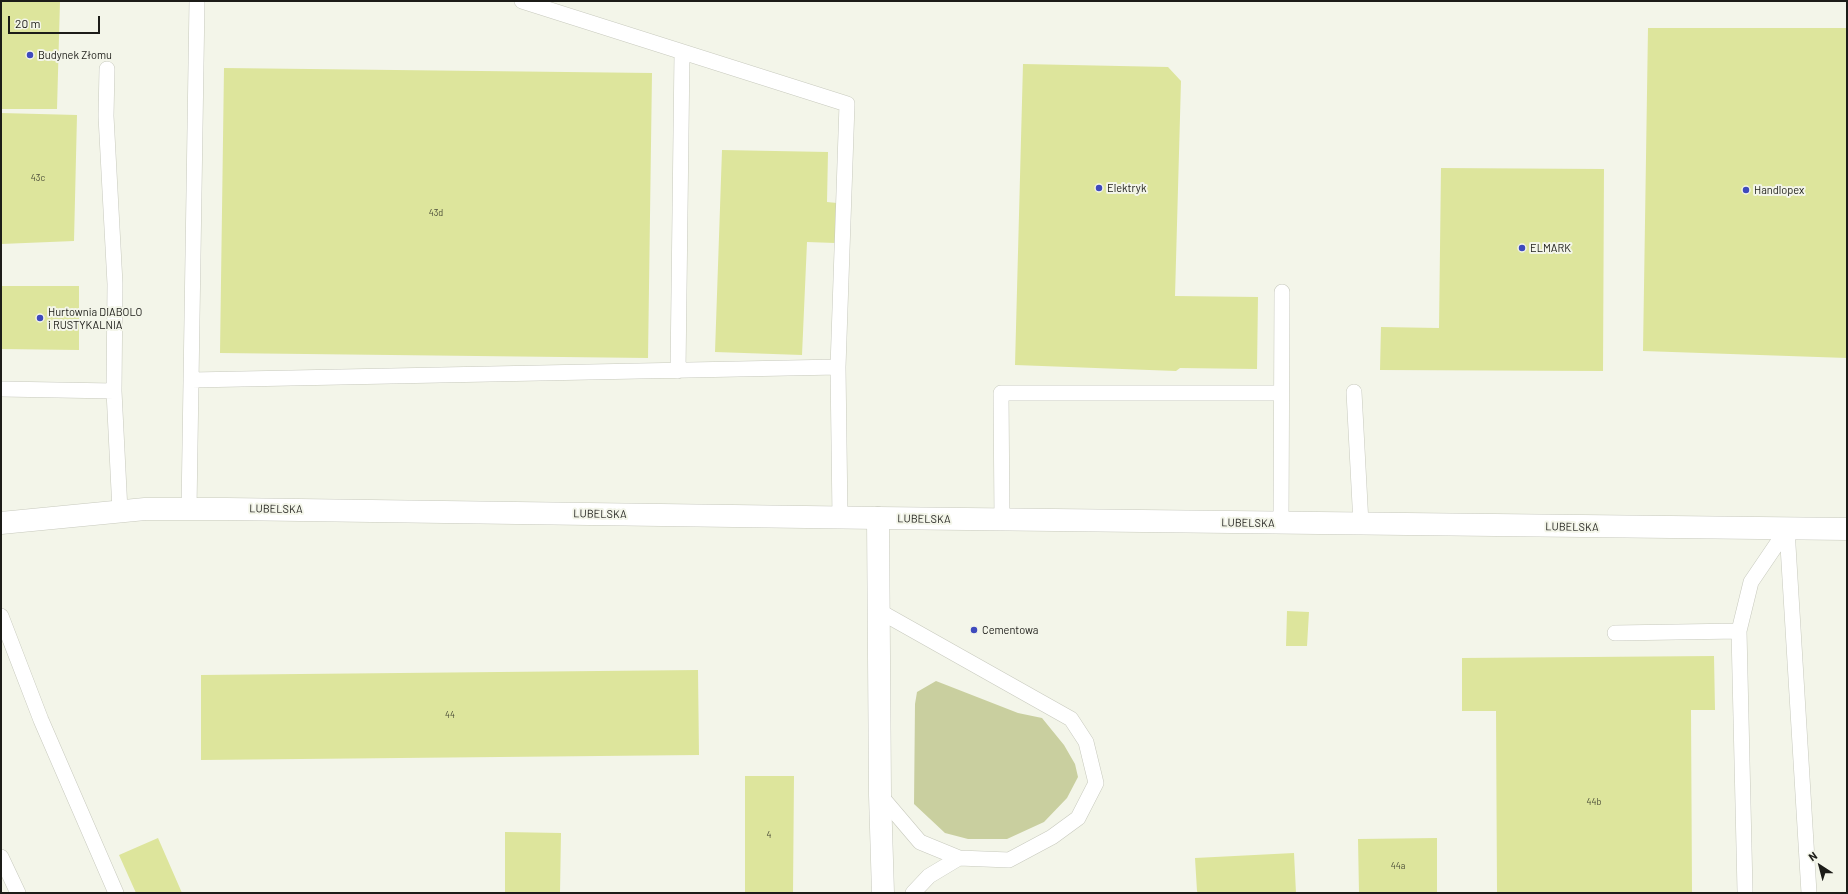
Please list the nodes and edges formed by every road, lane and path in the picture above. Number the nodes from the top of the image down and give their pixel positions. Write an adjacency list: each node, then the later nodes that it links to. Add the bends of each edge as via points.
1 (197, 1): 8 (lane)
2 (522, 1): 3 (lane)
3 (682, 53): 6 (lane, via 847,104); 7 (lane)
4 (107, 69): 10 (lane, via 106,116 115,284)
5 (1282, 292): 12 (lane)
6 (838, 367): 7 (lane); 15 (lane)
7 (678, 371): 8 (lane)
8 (192, 380): 13 (lane)
9 (1, 389): 10 (lane)
10 (114, 391): 14 (lane)
11 (1354, 392): 20 (lane)
12 (1281, 393): 17 (lane, via 1001,393); 19 (lane)
13 (190, 509): 14 (street, LUBELSKA); 15 (street, LUBELSKA)
14 (120, 512): 18 (street, LUBELSKA)
15 (840, 518): 16 (street, LUBELSKA)
16 (878, 518): 17 (street, LUBELSKA); 23 (street)
17 (1002, 520): 19 (street, LUBELSKA)
18 (1, 523)
19 (1281, 523): 20 (street, LUBELSKA)
20 (1361, 524): 21 (street, LUBELSKA)
21 (1787, 529): 22 (street, LUBELSKA); 25 (lane, via 1752,582); 35 (lane)
22 (1847, 529)
23 (878, 611): 27 (street); 29 (lane, via 1071,719 1086,742 1096,783 1078,818 1052,837 1010,860)
24 (1, 616): 32 (lane, via 41,720)
25 (1739, 631): 26 (lane); 30 (lane)
26 (1615, 633)
27 (880, 795): 29 (lane, via 920,842); 33 (street)
28 (1, 857): 31 (lane)
29 (959, 858): 34 (lane, via 929,876)
30 (1745, 891)
31 (18, 893)
32 (116, 893)
33 (883, 893)
34 (913, 893)
35 (1808, 893)

